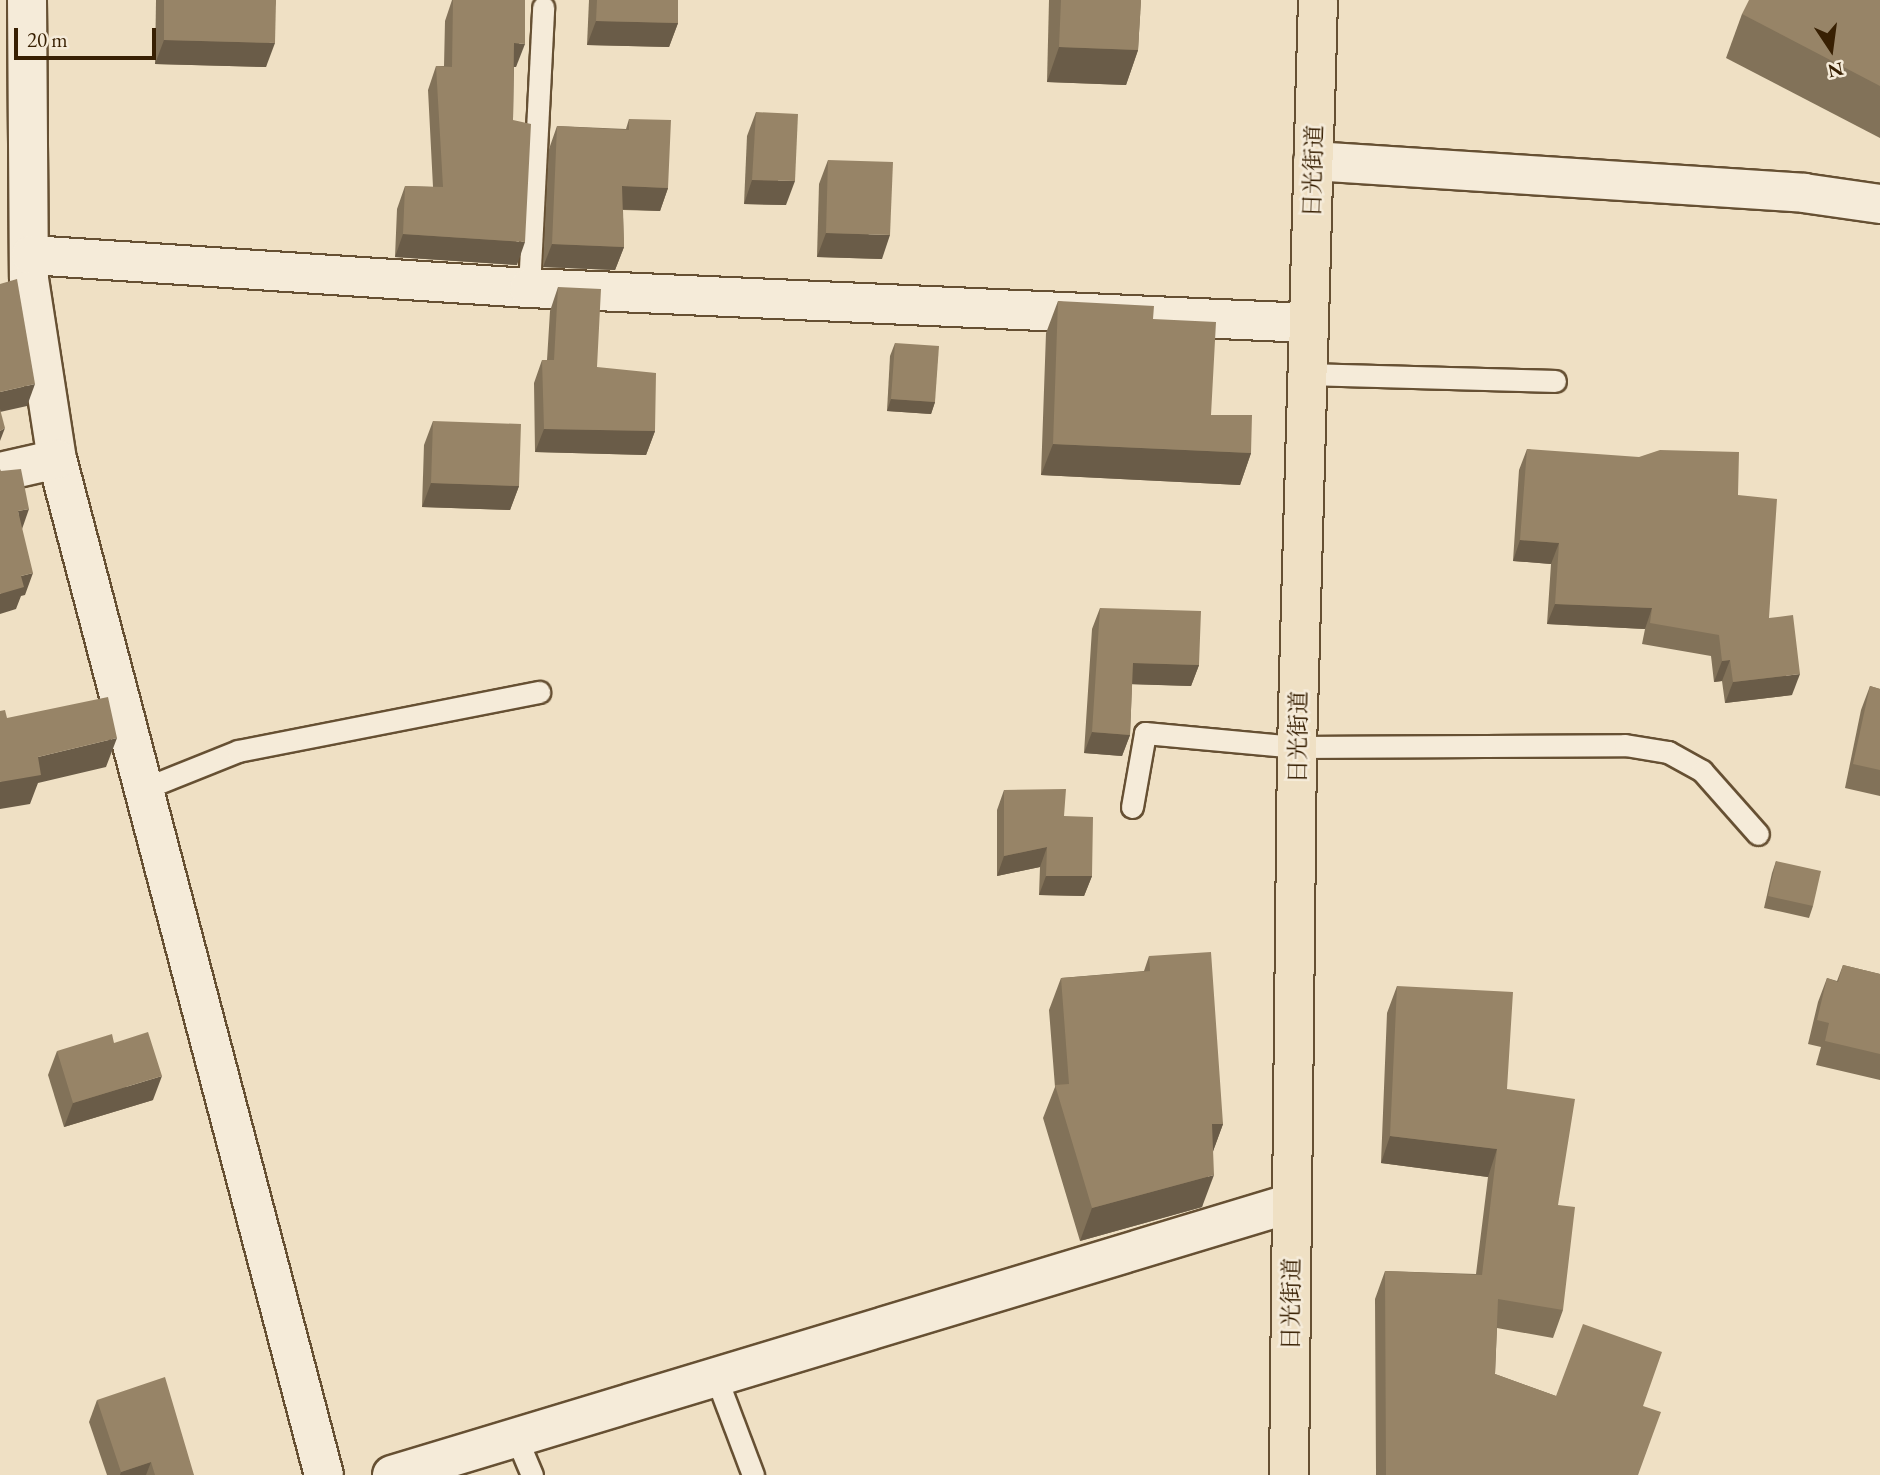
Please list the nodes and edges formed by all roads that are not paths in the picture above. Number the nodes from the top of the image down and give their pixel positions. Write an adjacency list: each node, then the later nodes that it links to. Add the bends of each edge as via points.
1 (27, 0): 6 (street)
2 (1318, 0): 4 (highway, 日光街道)
3 (544, 7): 7 (lane)
4 (1313, 161): 5 (street, via 1804,193); 8 (highway, 日光街道)
5 (1880, 204)
6 (23, 272): 7 (street); 11 (street)
7 (529, 288): 8 (street)
8 (1309, 323): 9 (highway, 日光街道)
9 (1307, 374): 10 (lane); 14 (highway, 日光街道)
10 (1555, 381)
11 (57, 459): 12 (street); 15 (street)
12 (0, 472)
13 (539, 692): 15 (lane, via 238,751)
14 (1297, 747): 16 (lane, via 1145,733); 17 (lane, via 1625,745 1668,752 1702,771); 18 (highway, 日光街道)
15 (143, 789): 21 (street)
16 (1132, 807)
17 (1758, 834)
18 (1292, 1203): 19 (street); 25 (highway, 日光街道)
19 (716, 1377): 20 (street); 24 (lane)
20 (516, 1437): 22 (street); 23 (lane)
21 (324, 1475)
22 (392, 1475)
23 (532, 1475)
24 (753, 1475)
25 (1289, 1475)

